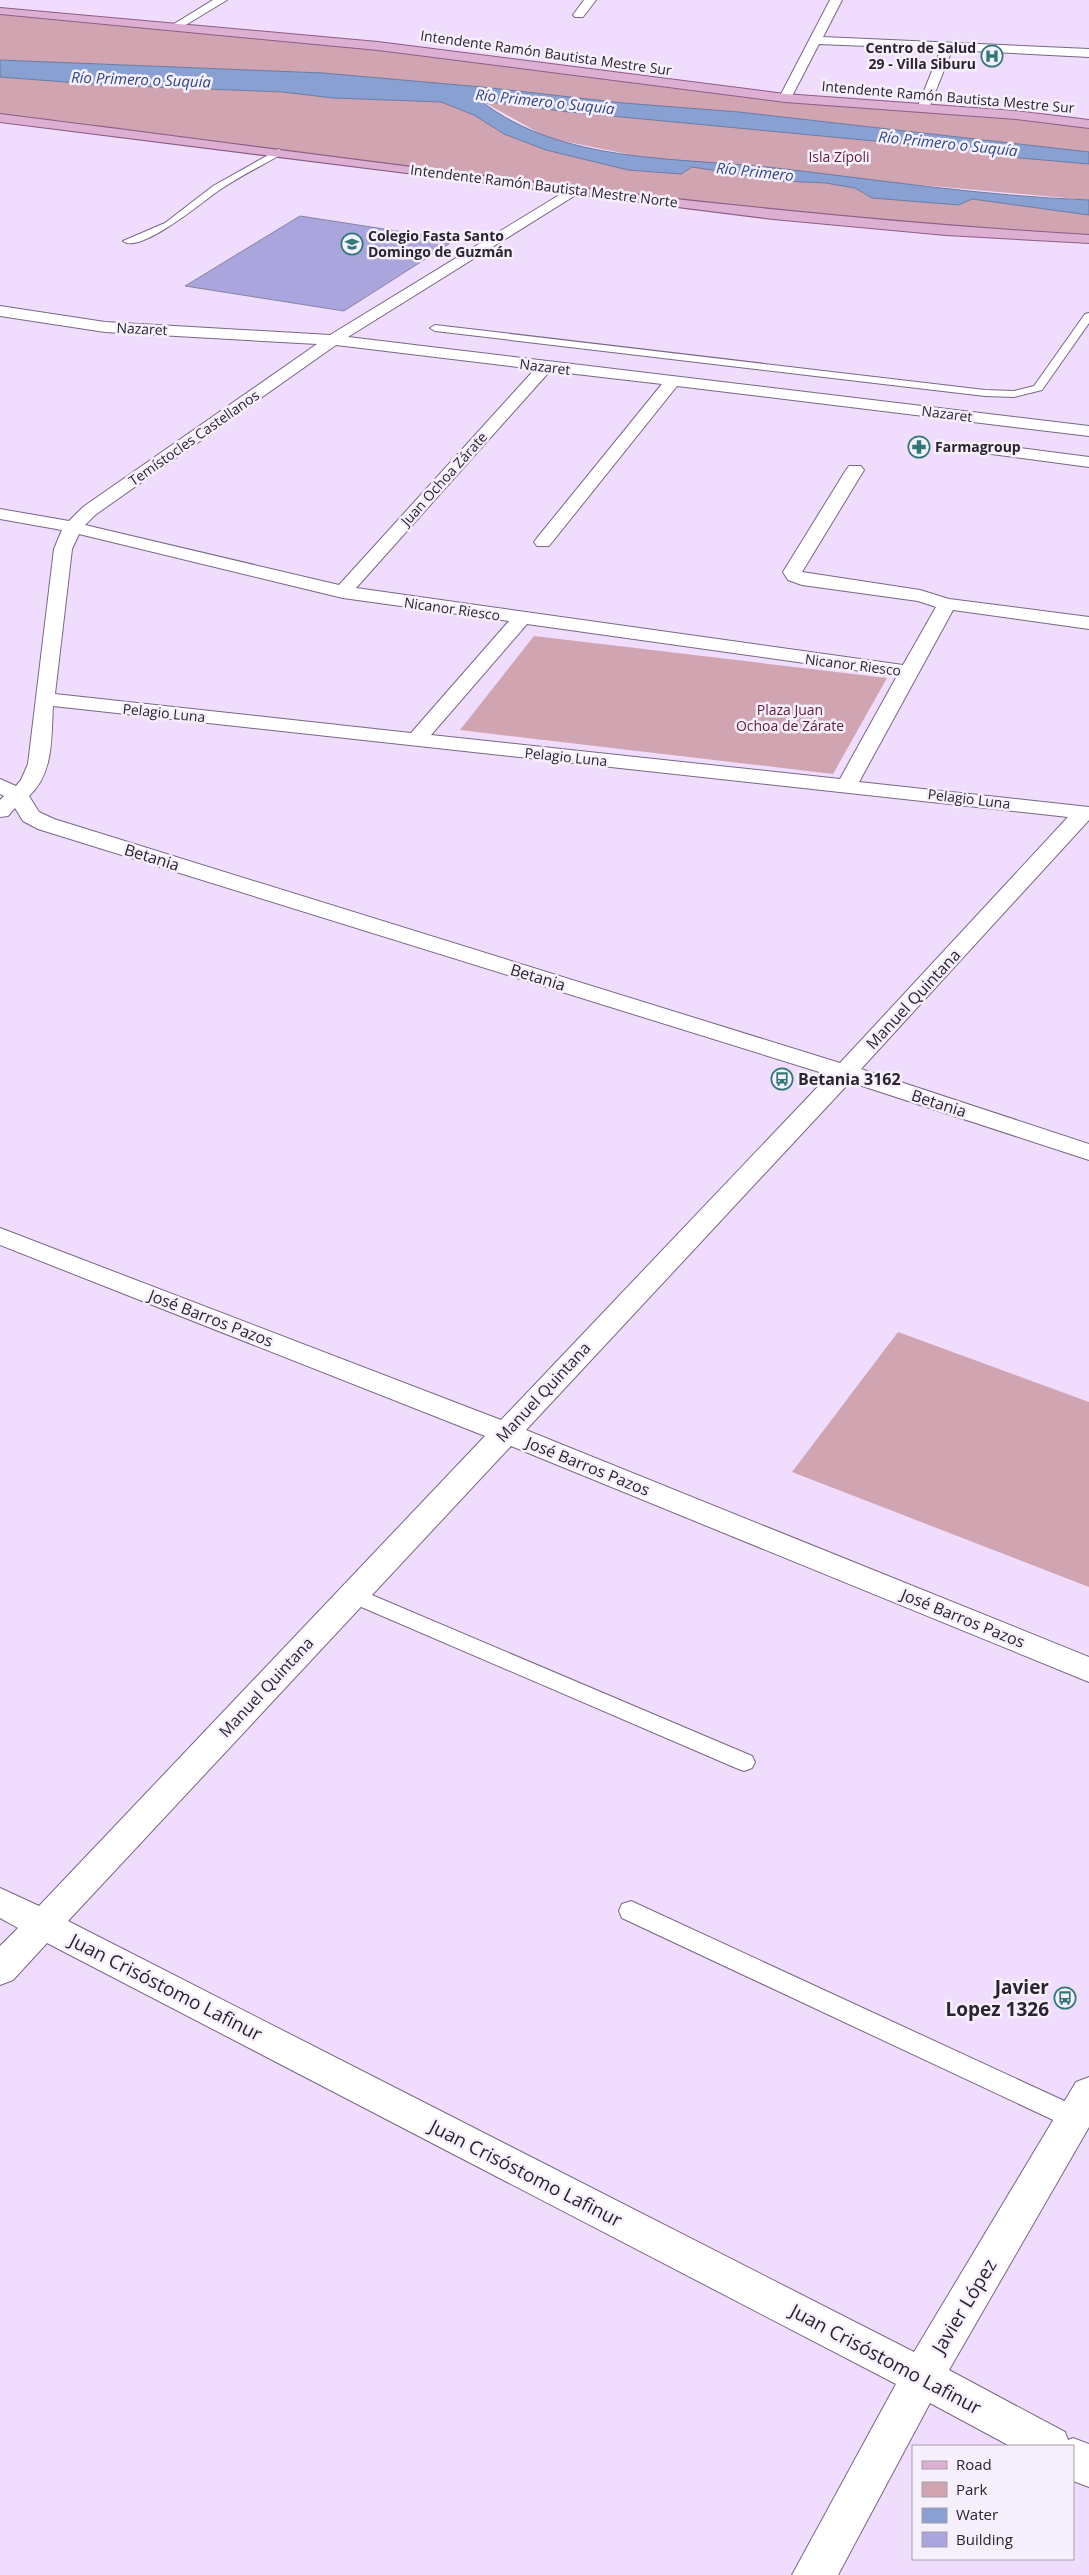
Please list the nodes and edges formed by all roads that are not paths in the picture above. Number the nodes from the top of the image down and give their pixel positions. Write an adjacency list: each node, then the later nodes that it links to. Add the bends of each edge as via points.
1 (221, 0): 6 (street)
2 (590, 0): 5 (street)
3 (836, 0): 7 (street)
4 (0, 11): 6 (main road, Intendente Ramón Bautista Mestre Sur)
5 (579, 15)
6 (175, 27): 10 (main road, Intendente Ramón Bautista Mestre Sur, via 454,55)
7 (816, 40): 8 (street); 10 (street)
8 (948, 46): 9 (street); 11 (street)
9 (1089, 53)
10 (785, 98): 11 (main road, Intendente Ramón Bautista Mestre Sur)
11 (923, 108): 13 (main road, Intendente Ramón Bautista Mestre Sur)
12 (0, 118): 14 (main road, Intendente Ramón Bautista Mestre Norte)
13 (1089, 124)
14 (279, 152): 15 (main road, Intendente Ramón Bautista Mestre Norte); 17 (lane, via 216,188 168,225)
15 (574, 190): 16 (main road, Intendente Ramón Bautista Mestre Norte, via 773,215 946,231); 21 (street, Temístocles Castellanos)
16 (1089, 239)
17 (128, 241)
18 (0, 311): 21 (street, Nazaret, via 104,327)
19 (1089, 316): 20 (lane, via 1038,388 1014,394)
20 (435, 328)
21 (333, 340): 22 (street, Nazaret); 30 (street, Temístocles Castellanos, via 89,511)
22 (545, 367): 23 (street, Nazaret); 32 (street, Juan Ochoa Zárate)
23 (672, 382): 24 (street, Nazaret); 31 (street)
24 (1083, 425): 26 (street)
25 (982, 448): 26 (street)
26 (1060, 458): 27 (street)
27 (1089, 462)
28 (855, 470): 33 (street, via 792,572 802,579 920,596)
29 (0, 514): 30 (street, Nicanor Riesco)
30 (73, 527): 32 (street, Nicanor Riesco); 37 (street, Temístocles Castellanos, via 63,549)
31 (543, 542)
32 (343, 592): 34 (street, Nicanor Riesco)
33 (947, 604): 35 (street); 36 (street)
34 (522, 618): 36 (street, Nicanor Riesco); 38 (street)
35 (1089, 623)
36 (910, 672): 39 (street)
37 (44, 699): 38 (street, Pelagio Luna); 40 (street, Temístocles Castellanos, via 38,764 31,783)
38 (415, 741): 39 (street, Pelagio Luna)
39 (847, 785): 42 (street, Pelagio Luna)
40 (9, 791): 41 (street, Temístocles Castellanos); 43 (street, Betania, via 31,816 46,824)
41 (0, 811)
42 (1087, 813): 43 (street, Manuel Quintana)
43 (845, 1072): 44 (street, Betania); 46 (street, Manuel Quintana)
44 (1089, 1152)
45 (0, 1236): 46 (street, José Barros Pazos)
46 (504, 1432): 47 (street, Manuel Quintana); 48 (street, José Barros Pazos)
47 (353, 1595): 49 (lane); 52 (street, Manuel Quintana)
48 (1089, 1670)
49 (744, 1762)
50 (0, 1902): 52 (street, Juan Crisóstomo Lafinur)
51 (631, 1911): 54 (lane)
52 (44, 1923): 53 (street, Manuel Quintana); 55 (street, Juan Crisóstomo Lafinur)
53 (0, 1970)
54 (1082, 2106): 55 (street, Javier López)
55 (922, 2377): 56 (street, Juan Crisóstomo Lafinur); 59 (street, Javier López)
56 (1048, 2445)
57 (1074, 2459): 58 (street)
58 (1089, 2467)
59 (814, 2575)

